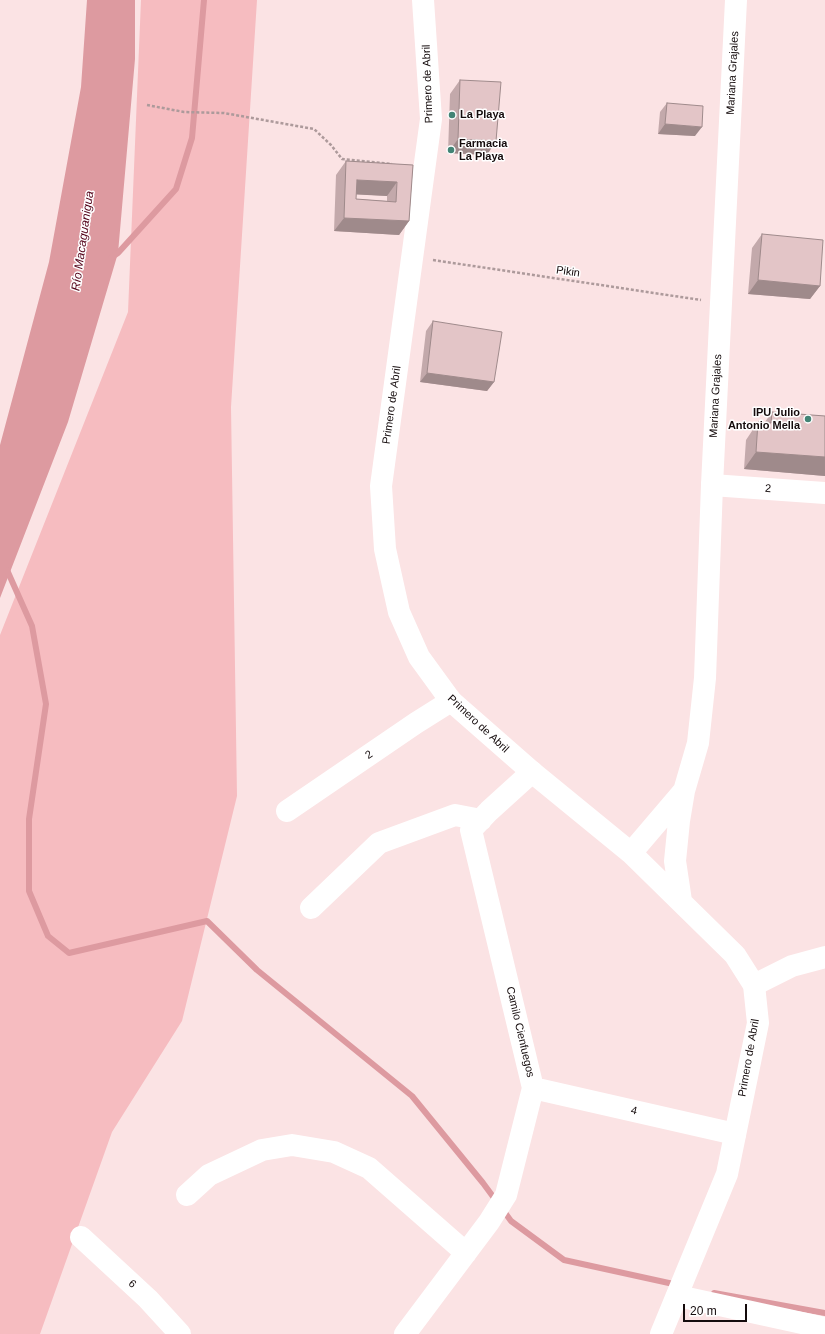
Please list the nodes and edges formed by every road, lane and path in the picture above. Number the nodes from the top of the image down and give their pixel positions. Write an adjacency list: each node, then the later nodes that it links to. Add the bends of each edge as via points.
1 (423, 0): 4 (main road, Primero de Abril, via 431,119)
2 (736, 0): 6 (main road, Mariana Grajales)
3 (147, 105): 4 (path, via 184,112 224,113 314,129 342,158)
4 (424, 168): 5 (main road, Primero de Abril)
5 (412, 257): 6 (path, Pikin); 9 (main road, Primero de Abril, via 381,486 385,549 399,612 419,656)
6 (721, 303): 7 (main road, Mariana Grajales)
7 (712, 485): 8 (main road, 2); 11 (main road, Mariana Grajales, via 705,678 698,743)
8 (825, 493)
9 (451, 701): 10 (main road, Primero de Abril); 12 (main road, 2)
10 (532, 772): 13 (main road, Camilo Cienfuegos); 14 (main road, Primero de Abril)
11 (684, 791): 14 (main road, Mariana Grajales); 15 (main road, Mariana Grajales, via 675,861)
12 (287, 811)
13 (481, 820): 16 (main road, via 455,815 379,843); 19 (main road, Camilo Cienfuegos, via 471,830)
14 (631, 853): 15 (main road, Primero de Abril)
15 (681, 902): 18 (main road, Primero de Abril, via 735,955)
16 (311, 908)
17 (825, 957): 18 (main road, via 792,966)
18 (754, 985): 20 (main road, Primero de Abril, via 758,1023)
19 (533, 1088): 20 (main road, 4); 23 (main road, Camilo Cienfuegos, via 506,1195)
20 (735, 1134): 24 (main road, Primero de Abril, via 726,1174)
21 (187, 1195): 23 (main road, via 208,1175 262,1150 292,1145 334,1152 369,1168)
22 (81, 1237): 26 (main road, 6, via 148,1299)
23 (466, 1253): 27 (main road, Camilo Cienfuegos)
24 (678, 1296): 25 (main road); 28 (main road)
25 (825, 1328)
26 (180, 1334)
27 (405, 1334)
28 (662, 1334)

